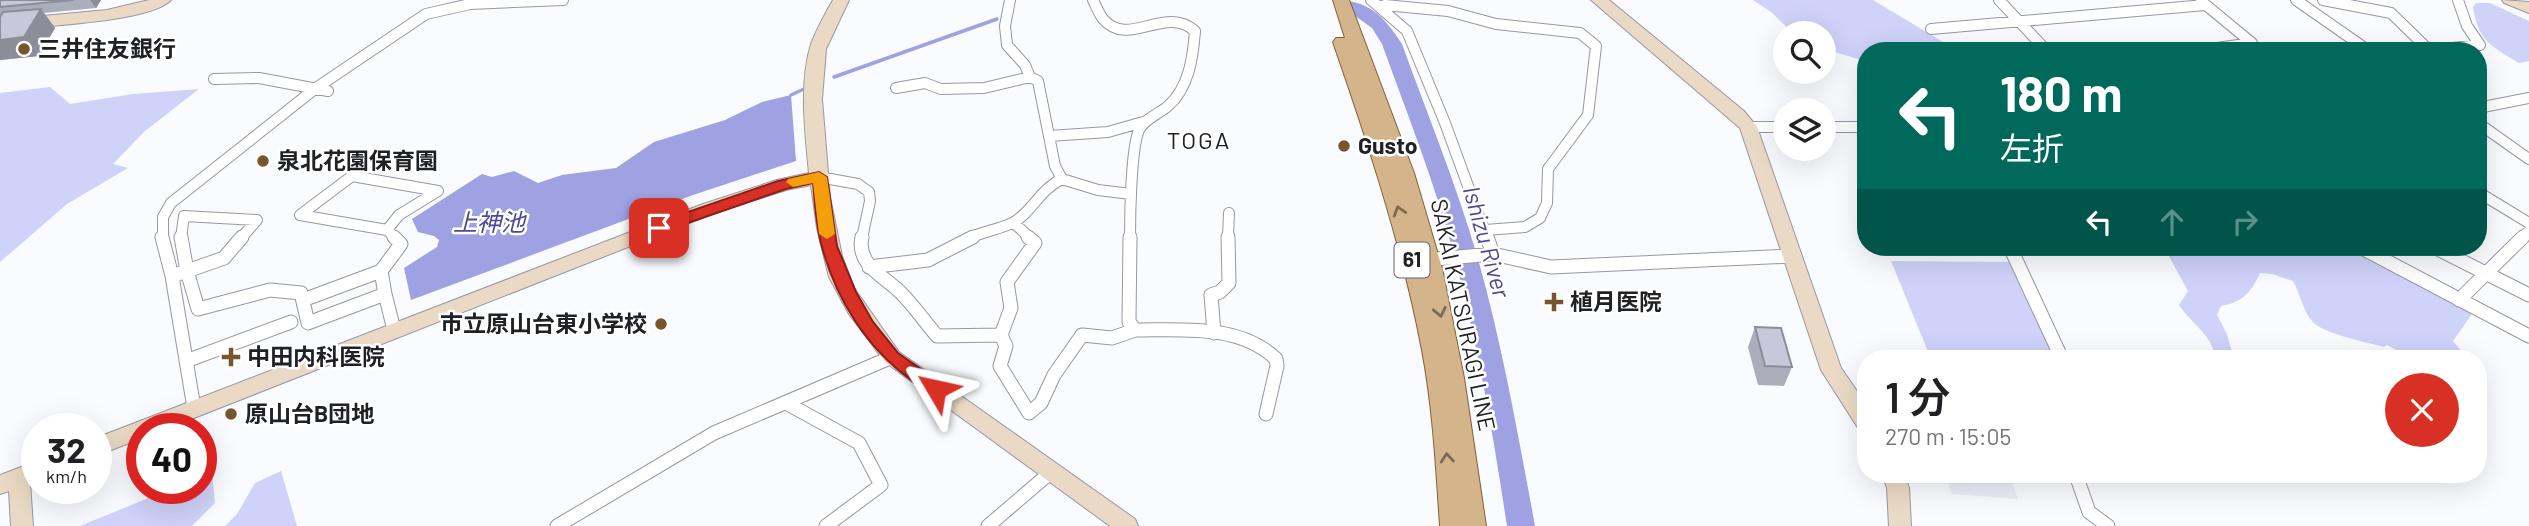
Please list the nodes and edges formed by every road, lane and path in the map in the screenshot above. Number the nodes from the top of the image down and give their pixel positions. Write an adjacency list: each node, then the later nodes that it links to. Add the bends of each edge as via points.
1 (163, 0): 17 (street, via 114,13)
2 (563, 0): 27 (street, via 471,4 426,14)
3 (841, 0): 39 (street, via 819,46 814,76)
4 (1010, 0): 24 (street, via 1005,19 1008,48)
5 (1093, 0): 30 (street, via 1112,26 1130,30 1172,19 1182,20 1195,31 1194,55 1181,90 1171,104)
6 (1599, 0): 31 (street)
7 (1999, 0): 16 (street)
8 (2297, 0): 21 (street)
9 (2323, 0): 22 (street, via 2391,13)
10 (2456, 0): 23 (street)
11 (2510, 0): 15 (street)
12 (2203, 2): 16 (street); 20 (street)
13 (1375, 3): 47 (street, via 1407,31); 47 (street, via 1580,33 1596,46 1588,115 1548,169 1548,203 1539,218 1525,227)
14 (1335, 4): 54 (main road, SAKAI KATSURAGI LINE / 61, via 1412,197)
15 (2529, 8)
16 (2019, 21): 18 (street); 19 (street)
17 (0, 25)
18 (1931, 29)
19 (2039, 42)
20 (2251, 42)
21 (2356, 42)
22 (2418, 42)
23 (2478, 42)
24 (1030, 77): 26 (street, via 985,88 941,89 925,83); 36 (street, via 1038,82)
25 (214, 79): 27 (street, via 248,75)
26 (897, 88)
27 (322, 90): 59 (street, via 171,203 161,232)
28 (2529, 98): 29 (street)
29 (2487, 106)
30 (1143, 122): 36 (street, via 1108,132); 41 (street, via 1136,141)
31 (1748, 127): 32 (street); 50 (street)
32 (1773, 127)
33 (1836, 127): 34 (street)
34 (1857, 127)
35 (2487, 128): 37 (street)
36 (1049, 136): 40 (street)
37 (2523, 150): 38 (street)
38 (2529, 159)
39 (819, 177): 55 (street, via 858,184 869,192 860,247); 65 (street, via 710,208); 71 (street, via 829,246 839,277 867,327)
40 (1062, 179): 41 (street); 44 (street, via 1049,185)
41 (1131, 194): 66 (street, via 1129,322)
42 (2487, 197): 45 (street)
43 (1229, 214): 67 (street, via 1232,278 1228,286 1212,295)
44 (1014, 223): 55 (street, via 986,230 928,260); 68 (street, via 1035,243 1007,282 1011,308)
45 (2529, 223)
46 (387, 230): 46 (street, via 399,215 438,191 352,176 300,215); 57 (street, via 401,244)
47 (1485, 230): 49 (street)
48 (2529, 231): 58 (street)
49 (1490, 255): 50 (street, via 1551,267); 54 (street)
50 (1793, 256): 75 (street, via 1830,370)
51 (2014, 256): 70 (street)
52 (2377, 256): 63 (street)
53 (2452, 256): 58 (street)
54 (1429, 260): 87 (main road, SAKAI KATSURAGI LINE / 61, one-way to 54); 88 (main road, SAKAI KATSURAGI LINE / 61, one-way to 88, via 1457,394)
55 (869, 267): 68 (street, via 900,292 937,336)
56 (188, 270): 56 (street, via 224,258 257,220 184,216 179,228); 59 (street); 62 (street, via 198,309 270,290 301,293)
57 (381, 271): 60 (street); 62 (street)
58 (2485, 273): 61 (street); 63 (street)
59 (172, 276): 72 (street)
60 (385, 294): 62 (street, via 308,323); 65 (street)
61 (2529, 295)
62 (303, 300)
63 (2459, 300): 69 (street)
64 (291, 322): 72 (street)
65 (394, 330): 74 (street)
66 (1135, 330): 67 (street); 68 (street, via 1112,338 1082,335 1054,374 1041,403 1029,413 1000,366 1006,346)
67 (1214, 333): 76 (street, via 1242,337 1271,351 1278,370)
68 (1001, 335)
69 (2529, 336)
70 (2058, 350)
71 (892, 357): 73 (street); 78 (street)
72 (186, 361): 74 (street)
73 (786, 403): 83 (street, via 714,433); 84 (street, via 859,443 881,485)
74 (194, 408): 77 (street)
75 (1857, 409)
76 (1266, 414)
77 (112, 441)
78 (1051, 472): 85 (street); 86 (street)
79 (18, 478): 82 (street)
80 (1896, 483): 89 (street)
81 (2079, 483): 90 (street, via 2089,512)
82 (22, 526)
83 (557, 526)
84 (826, 526)
85 (988, 526)
86 (1127, 526)
87 (1453, 526)
88 (1473, 526)
89 (1900, 526)
90 (2108, 526)

